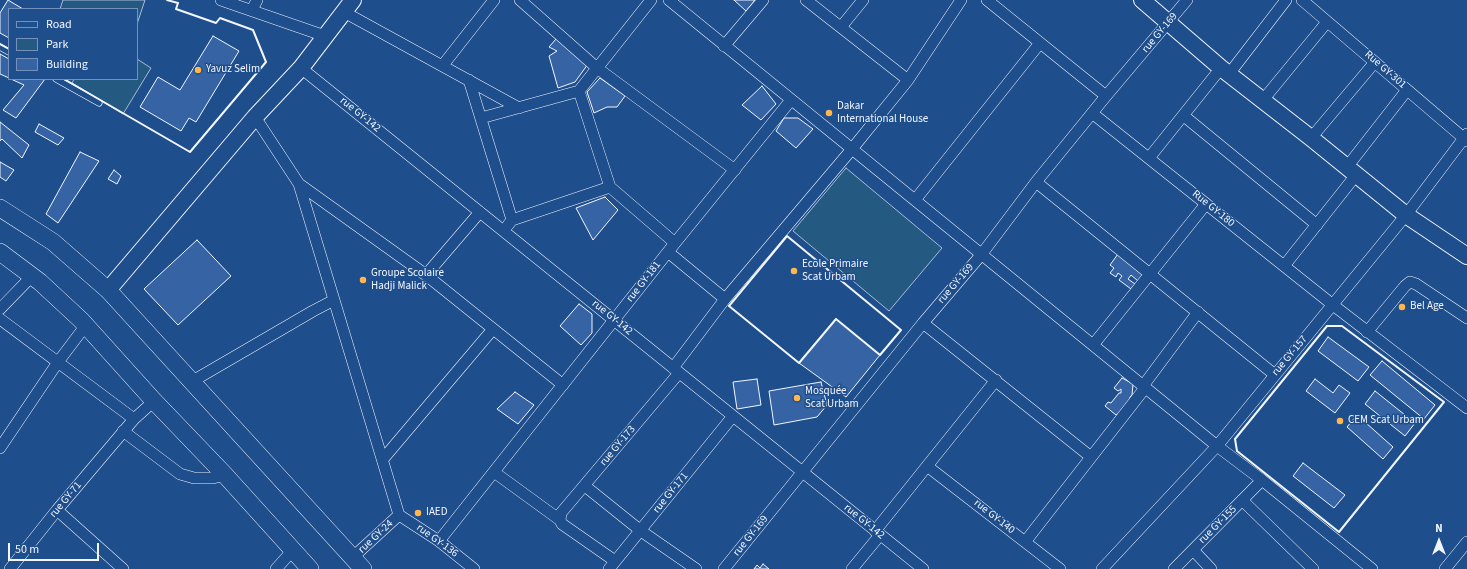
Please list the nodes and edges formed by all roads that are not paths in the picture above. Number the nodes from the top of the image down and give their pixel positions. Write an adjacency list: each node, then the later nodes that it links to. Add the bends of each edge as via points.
1 (221, 0): 15 (street)
2 (494, 0): 24 (street)
3 (520, 0): 26 (street)
4 (651, 0): 26 (street)
5 (669, 0): 22 (street)
6 (763, 0): 22 (street)
7 (806, 0): 19 (street)
8 (863, 0): 19 (street)
9 (961, 0): 30 (street, rue GY-173)
10 (987, 0): 21 (street)
11 (1142, 0): 18 (street)
12 (1187, 0): 18 (street, rue GY-169)
13 (1286, 0): 27 (street)
14 (1302, 0): 17 (street, Rue GY-301)
15 (255, 5): 20 (street)
16 (349, 6): 20 (street); 24 (street)
17 (1328, 22): 23 (street, Rue GY-301); 35 (street)
18 (1169, 23): 27 (street); 33 (street, rue GY-169)
19 (841, 27): 30 (street)
20 (325, 36): 25 (street)
21 (1040, 43): 33 (street); 51 (street)
22 (724, 46): 34 (street)
23 (1375, 62): 31 (street, Rue GY-301); 43 (street)
24 (443, 65): 29 (street)
25 (301, 68): 40 (street); 54 (street, rue GY-142)
26 (598, 68): 32 (street); 46 (street)
27 (1225, 71): 35 (street); 39 (street)
28 (58, 80): 36 (lane)
29 (469, 80): 37 (street); 41 (street)
30 (908, 80): 44 (street, rue GY-173)
31 (1407, 90): 42 (street, Rue GY-301); 47 (street)
32 (579, 91): 37 (street); 50 (street)
33 (1106, 96): 38 (street, rue GY-169)
34 (791, 100): 44 (street); 46 (street, rue GY-181)
35 (1263, 100): 43 (street)
36 (99, 104)
37 (519, 108): 41 (street)
38 (1092, 113): 45 (street, Rue GY-180); 48 (street, rue GY-169)
39 (1184, 116): 45 (street); 57 (street)
40 (255, 117): 49 (street); 67 (street)
41 (481, 118): 56 (street)
42 (1466, 137): 55 (street, rue GY-157)
43 (1311, 138): 47 (street)
44 (852, 149): 51 (street); 68 (street, rue GY-173)
45 (1149, 158): 52 (street, Rue GY-180)
46 (734, 170): 59 (street, rue GY-181)
47 (1352, 171): 55 (street); 57 (street)
48 (1036, 182): 61 (street, rue GY-169); 64 (street)
49 (299, 184): 65 (street); 69 (street)
50 (610, 187): 56 (street); 59 (street)
51 (915, 200): 61 (street)
52 (1206, 204): 63 (street, Rue GY-180); 64 (street)
53 (0, 208): 67 (main road, via 53,242)
54 (480, 212): 58 (street, rue GY-142); 65 (street)
55 (1406, 215): 62 (street); 70 (street, rue GY-157)
56 (512, 220): 58 (street)
57 (1317, 225): 63 (street)
58 (504, 231): 75 (street, rue GY-142)
59 (672, 248): 68 (street); 75 (street, rue GY-181)
60 (0, 252): 66 (main road)
61 (981, 255): 76 (street, rue GY-169); 80 (street)
62 (1467, 256)
63 (1284, 266): 70 (street, Rue GY-180)
64 (1150, 274): 72 (street); 80 (street)
65 (426, 275): 78 (street)
66 (32, 276): 71 (street); 77 (main road)
67 (108, 290): 85 (main road)
68 (725, 299): 82 (street, rue GY-173)
69 (334, 300): 85 (street); 96 (street)
70 (1333, 305): 79 (street, Rue GY-180); 83 (street, rue GY-157)
71 (0, 309)
72 (1198, 312): 83 (street); 87 (street)
73 (1467, 318): 79 (street, via 1410,282)
74 (0, 319): 81 (street)
75 (615, 320): 82 (street, rue GY-142); 86 (street, rue GY-181)
76 (923, 323): 84 (street); 99 (street, rue GY-169)
77 (86, 325): 81 (street); 88 (main road)
78 (493, 329): 86 (street); 96 (street)
79 (1367, 332): 89 (street, Rue GY-180)
80 (1093, 345): 87 (street)
81 (58, 362): 91 (street); 94 (street)
82 (676, 370): 90 (street, rue GY-142); 102 (street, rue GY-173)
83 (1275, 375): 93 (street, rue GY-157)
84 (996, 380): 95 (street); 97 (street)
85 (192, 382): 114 (main road)
86 (563, 385): 98 (street, rue GY-181)
87 (1144, 387): 93 (street); 95 (street)
88 (154, 402): 91 (street, rue GY-71); 100 (main road)
89 (1467, 408)
90 (733, 416): 99 (street, rue GY-142); 107 (street, rue GY-171)
91 (134, 419): 92 (street, rue GY-71)
92 (124, 431): 100 (street, via 180,474 194,478); 104 (street, rue GY-71)
93 (1217, 446): 101 (street); 126 (street, rue GY-157)
94 (0, 448)
95 (1091, 457): 110 (street)
96 (383, 459): 105 (street)
97 (927, 466): 108 (street); 110 (street, rue GY-140)
98 (494, 472): 106 (street); 109 (street, rue GY-181)
99 (802, 472): 108 (street, rue GY-142); 122 (street, rue GY-169)
100 (224, 475): 112 (main road)
101 (1262, 480): 103 (street, rue GY-155); 130 (street)
102 (584, 486): 106 (street, rue GY-173, via 562,513); 107 (street)
103 (1242, 500): 113 (street, rue GY-155); 129 (street)
104 (57, 510): 116 (street, rue GY-71); 117 (street)
105 (399, 515): 109 (street, rue GY-136); 114 (street, rue GY-24)
106 (560, 520): 115 (street)
107 (641, 530): 115 (street, rue GY-171); 121 (street)
108 (877, 533): 123 (street); 124 (street, rue GY-142)
109 (439, 541): 120 (street, rue GY-136)
110 (1025, 542): 125 (street, rue GY-140)
111 (1467, 542): 131 (street)
112 (293, 550): 118 (street); 119 (main road)
113 (1193, 550): 127 (street, rue GY-155); 128 (street)
114 (358, 564)
115 (612, 565)
116 (10, 569)
117 (123, 569)
118 (276, 569)
119 (310, 569)
120 (474, 569)
121 (696, 569)
122 (724, 569)
123 (852, 569)
124 (922, 569)
125 (1060, 569)
126 (1102, 569)
127 (1174, 569)
128 (1211, 569)
129 (1313, 569)
130 (1372, 569)
131 (1445, 569)

